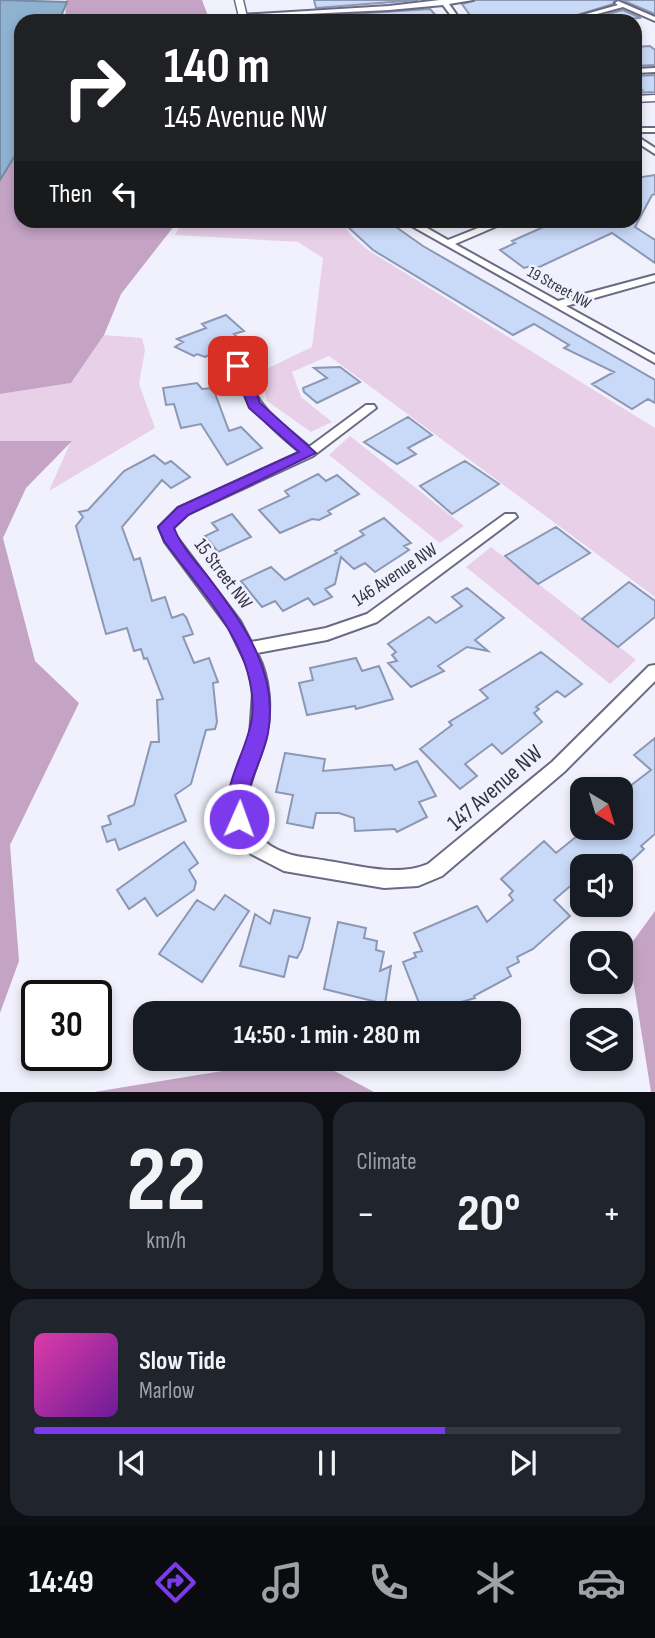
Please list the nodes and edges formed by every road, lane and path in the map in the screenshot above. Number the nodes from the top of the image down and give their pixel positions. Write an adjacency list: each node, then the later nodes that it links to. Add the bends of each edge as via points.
1 (346, 0): 6 (street)
2 (470, 0): 4 (street)
3 (610, 0): 5 (street)
4 (445, 2): 6 (street)
5 (625, 5): 9 (street); 10 (street)
6 (351, 10): 7 (street); 8 (street)
7 (297, 14)
8 (353, 14)
9 (591, 14)
10 (655, 19)
11 (419, 228): 13 (street, 19 Street NW)
12 (487, 228): 13 (street)
13 (447, 244): 15 (street, 19 Street NW)
14 (655, 278): 15 (street)
15 (556, 305): 16 (street, 19 Street NW)
16 (655, 360)
17 (238, 366): 19 (street, via 254,405)
18 (370, 408): 19 (street)
19 (309, 453): 21 (street, 15 Street NW, via 183,511 166,527)
20 (510, 517): 21 (street, 146 Avenue NW, via 372,618 327,634)
21 (249, 648): 23 (street, 15 Street NW, via 259,681 261,713 236,805 245,834 257,848 284,862)
22 (655, 671): 23 (street, 147 Avenue NW, via 558,766 435,870 401,880)
23 (340, 871)

